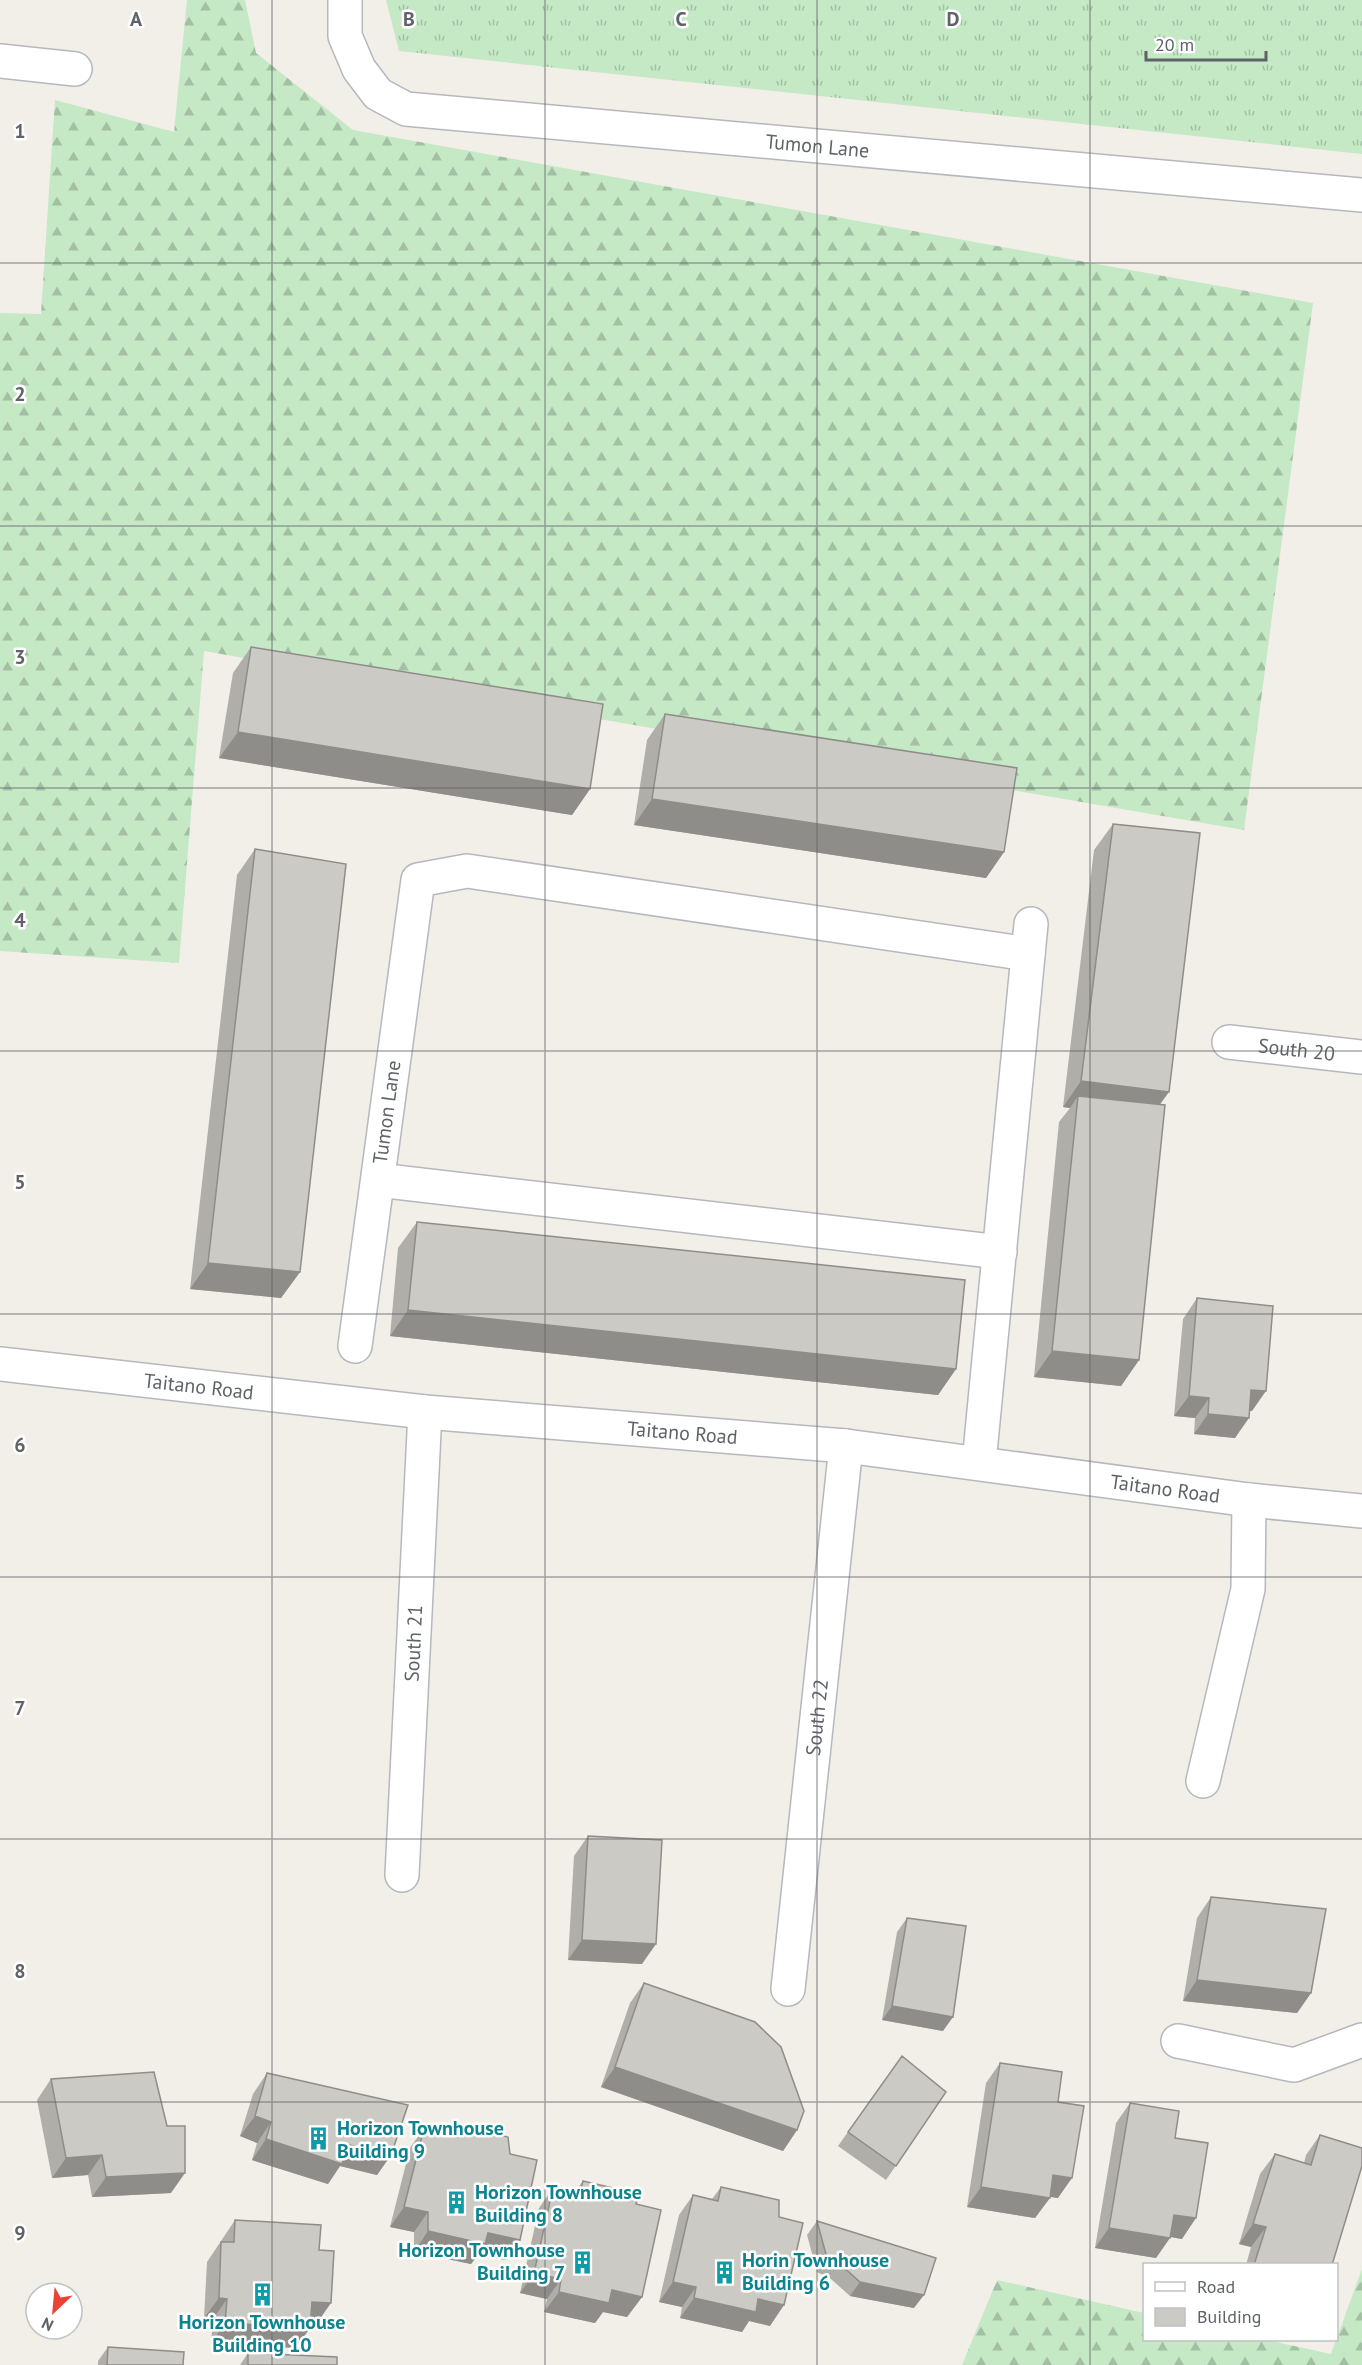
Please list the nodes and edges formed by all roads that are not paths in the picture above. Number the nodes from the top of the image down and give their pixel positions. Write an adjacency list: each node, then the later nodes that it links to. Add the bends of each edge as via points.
1 (345, 0): 4 (street, Tumon Lane, via 345,36 359,69 378,94 406,109)
2 (0, 61): 3 (street)
3 (75, 69)
4 (1362, 195)
5 (1229, 1042): 6 (street, South 20)
6 (1362, 1057)
7 (378, 1179): 8 (street); 8 (street, Tumon Lane, via 418,880 467,871 1029,939); 9 (street, Tumon Lane)
8 (1000, 1252): 13 (street)
9 (355, 1346)
10 (0, 1364): 11 (street, Taitano Road)
11 (425, 1412): 12 (street, Taitano Road); 17 (street, South 21)
12 (846, 1446): 13 (street, Taitano Road); 18 (street, South 22)
13 (979, 1463): 14 (street, Taitano Road)
14 (1249, 1500): 15 (street, Taitano Road); 16 (street, via 1248,1589)
15 (1362, 1511)
16 (1203, 1781)
17 (402, 1875)
18 (788, 1989)
19 (1362, 2040): 20 (street, via 1294,2065)
20 (1178, 2041)

